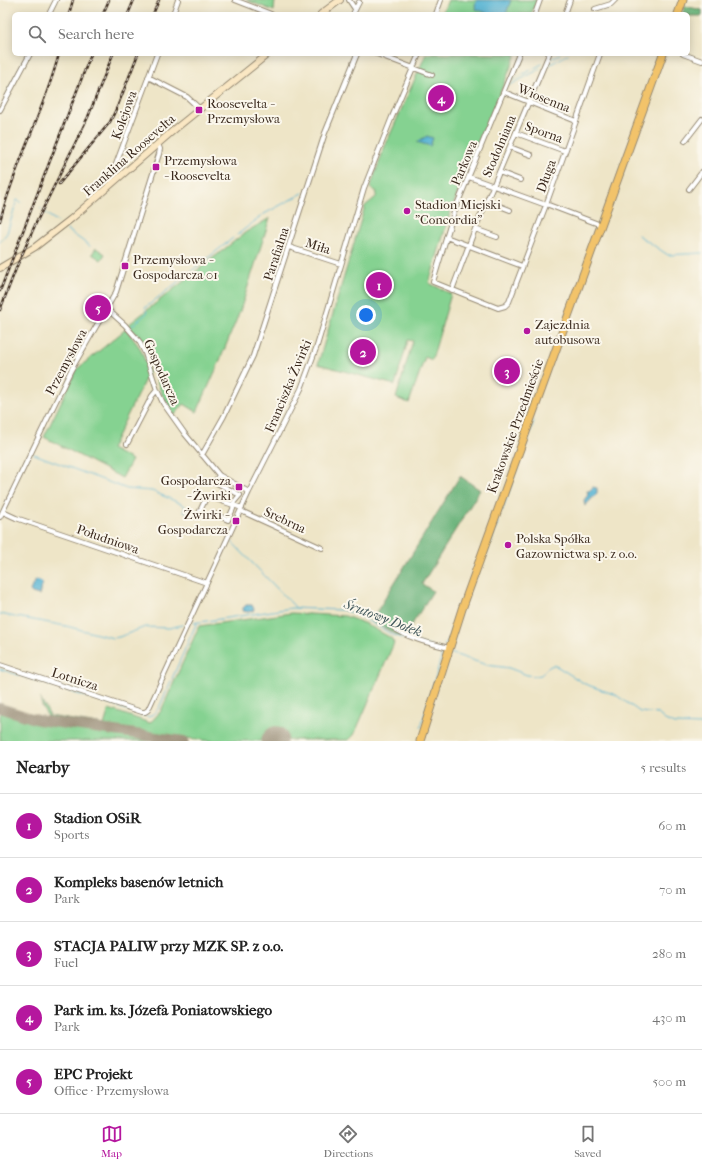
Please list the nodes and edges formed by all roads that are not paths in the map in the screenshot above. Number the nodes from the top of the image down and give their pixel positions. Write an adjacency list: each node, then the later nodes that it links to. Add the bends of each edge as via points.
1 (56, 0): 14 (street)
2 (178, 0): 15 (street)
3 (235, 0): 16 (street)
4 (340, 0): 17 (street)
5 (349, 0): 12 (street)
6 (441, 0): 19 (street)
7 (540, 0): 20 (street)
8 (570, 0): 21 (street)
9 (614, 0): 13 (street, via 611,4)
10 (683, 0): 22 (main road)
11 (359, 2): 12 (street)
12 (355, 9): 18 (street)
13 (595, 9)
14 (51, 12)
15 (174, 12)
16 (266, 12)
17 (324, 12)
18 (354, 12)
19 (437, 12)
20 (536, 12)
21 (566, 12)
22 (679, 12)
23 (29, 56): 41 (street)
24 (156, 56): 37 (street, Kolejowa)
25 (266, 56): 40 (street, Franklina Roosevelta)
26 (356, 56): 65 (street, Parafialna, via 325,133)
27 (383, 56): 35 (street)
28 (418, 56): 35 (street, Franciszka Żwirki)
29 (518, 56): 38 (street, Parkowa)
30 (548, 56): 39 (street, Stodolniana)
31 (599, 56): 43 (street, Długa)
32 (662, 56): 60 (main road, Krakowskie Przedmieście)
33 (688, 56): 34 (street)
34 (702, 62)
35 (414, 68): 36 (street); 66 (street, Franciszka Żwirki, via 369,176)
36 (432, 75)
37 (148, 77): 40 (street, via 187,97); 54 (street, Kolejowa, via 111,177)
38 (504, 92): 39 (street, Wiosenna); 52 (street, Parkowa)
39 (528, 102): 43 (street, Wiosenna); 44 (street, Stodolniana)
40 (200, 109): 46 (street, Franklina Roosevelta)
41 (0, 110)
42 (702, 119): 45 (street)
43 (576, 121): 48 (street, Długa)
44 (516, 133): 47 (street, Stodolniana); 48 (street, Sporna)
45 (684, 141)
46 (158, 144): 54 (street, Franklina Roosevelta); 70 (street, Przemysłowa, via 159,154 125,266 116,292)
47 (510, 147): 49 (street); 50 (street, Stodolniana)
48 (565, 151): 58 (street, Długa)
49 (531, 155)
50 (499, 172): 53 (street); 55 (street, Stodolniana)
51 (702, 172): 56 (street)
52 (469, 176): 55 (street); 62 (street, Parkowa)
53 (520, 180)
54 (113, 183): 68 (street, Franklina Roosevelta, via 35,247)
55 (494, 186): 57 (street, Stodolniana); 58 (street)
56 (689, 189)
57 (487, 201): 59 (street); 61 (street, Stodolniana)
58 (546, 205): 60 (street); 67 (street, Długa)
59 (510, 210)
60 (601, 225): 85 (main road, Krakowskie Przedmieście)
61 (475, 229): 63 (street); 64 (street, Stodolniana)
62 (446, 237): 64 (street); 69 (street, Parkowa, via 433,282)
63 (497, 237)
64 (468, 246): 67 (street); 69 (street, Stodolniana)
65 (289, 247): 66 (street, Miła); 73 (street, Parafialna, via 253,356)
66 (341, 264): 75 (street, Franciszka Żwirki, via 307,374)
67 (522, 266): 69 (street, Długa, via 508,304 504,307 498,308)
68 (0, 268)
69 (452, 290)
70 (106, 309): 71 (street, Gospodarcza, via 139,341); 78 (street, Przemysłowa, via 71,370)
71 (157, 390): 72 (street); 73 (street, Gospodarcza, via 172,418)
72 (127, 444)
73 (202, 455): 74 (street, Gospodarcza)
74 (219, 474): 75 (street, Gospodarcza); 76 (street, via 215,482 239,495)
75 (250, 492): 77 (street, Franciszka Żwirki)
76 (234, 506): 77 (street, Srebrna); 79 (street, via 228,520); 80 (street, Srebrna, via 207,496)
77 (241, 510): 82 (street, Srebrna); 83 (street, Franciszka Żwirki)
78 (3, 512): 81 (street, Przemysłowa); 83 (street, Południowa)
79 (215, 514)
80 (198, 515)
81 (0, 517)
82 (322, 548)
83 (207, 583): 87 (street, Franciszka Żwirki)
84 (395, 629): 85 (street, via 416,640)
85 (449, 648): 88 (main road, Krakowskie Przedmieście)
86 (0, 665): 87 (street, Lotnicza)
87 (145, 712)
88 (420, 741)

